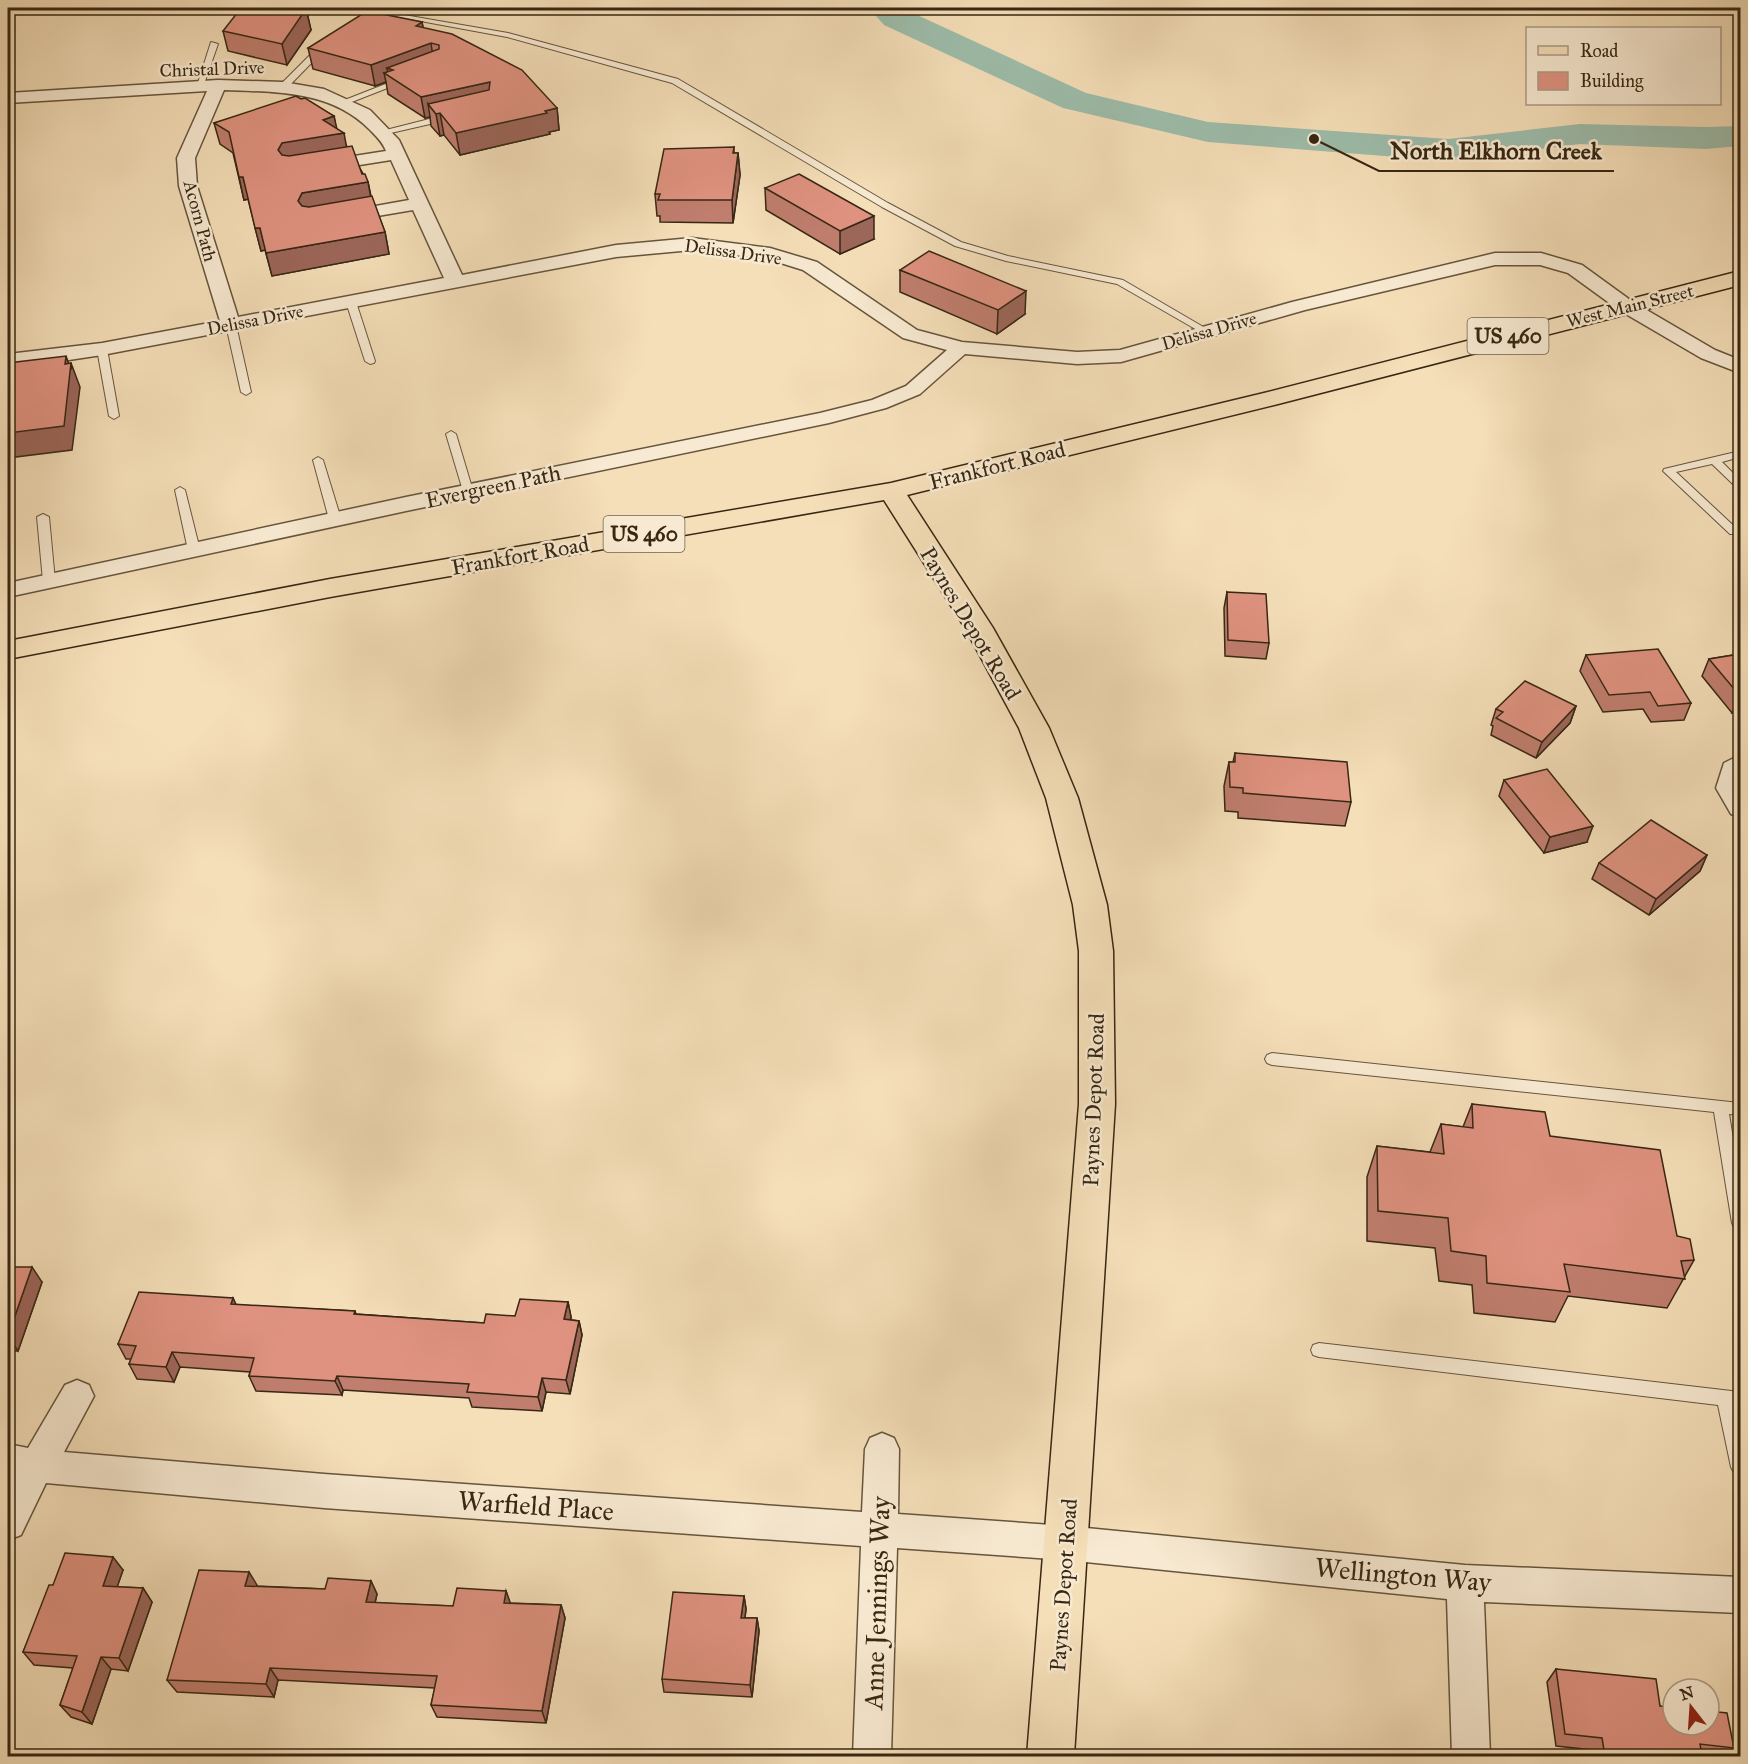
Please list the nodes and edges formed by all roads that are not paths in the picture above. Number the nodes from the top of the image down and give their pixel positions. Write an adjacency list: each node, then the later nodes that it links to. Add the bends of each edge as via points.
1 (354, 8): 21 (lane, via 508,35 675,81 958,244 1120,282)
2 (327, 43): 7 (lane)
3 (214, 44): 6 (lane)
4 (411, 78): 9 (lane)
5 (218, 85): 6 (street, Christal Drive); 7 (street, Christal Drive); 20 (street, Acorn Path, via 186,158 188,186)
6 (199, 87): 8 (street, Christal Drive)
7 (283, 87): 9 (street, Christal Drive, via 324,94)
8 (8, 98)
9 (341, 103): 11 (street, Christal Drive, via 364,114)
10 (457, 115): 11 (lane)
11 (382, 132): 12 (street, Christal Drive)
12 (397, 154): 13 (street); 14 (street, Christal Drive)
13 (306, 169)
14 (420, 204): 15 (street); 17 (street, Christal Drive)
15 (326, 220)
16 (1740, 278): 19 (main road, West Main Street / US 460)
17 (455, 281): 18 (street, Delissa Drive); 22 (street, Delissa Drive, via 654,246 692,244 726,248 770,254 810,266 910,334)
18 (351, 302): 20 (street, Delissa Drive); 25 (lane)
19 (1626, 306): 21 (street, Delissa Drive, via 1575,269 1541,259 1495,259); 26 (street, Delissa Drive, via 1708,354); 28 (main road, West Main Street / US 460)
20 (231, 325): 23 (street, Delissa Drive); 27 (lane)
21 (1207, 332): 22 (street, Delissa Drive, via 1121,356 1023,356)
22 (961, 348): 36 (street, Evergreen Path, via 913,390 879,404)
23 (102, 349): 24 (street, Delissa Drive); 29 (lane)
24 (8, 360)
25 (370, 361)
26 (1740, 367)
27 (246, 392)
28 (1276, 397): 37 (main road, Frankfort Road / US 460)
29 (114, 417)
30 (451, 434): 36 (lane)
31 (1740, 454): 33 (lane)
32 (318, 460): 39 (lane)
33 (1714, 460): 34 (lane); 40 (lane, via 1668,471 1734,532)
34 (1740, 485)
35 (180, 490): 41 (lane)
36 (468, 491): 39 (street, Evergreen Path)
37 (891, 491): 44 (main road, Frankfort Road / US 460, via 330,588); 59 (main road, Paynes Depot Road, via 979,628 1034,728 1062,798 1090,905 1096,951 1097,1104)
38 (43, 517): 42 (lane)
39 (335, 519): 41 (street, Evergreen Path)
40 (1740, 530)
41 (194, 550): 42 (street, Evergreen Path)
42 (49, 581): 43 (street, Evergreen Path)
43 (8, 590)
44 (8, 650)
45 (1737, 766): 46 (street, via 1729,788)
46 (1740, 808)
47 (1272, 1059): 48 (lane)
48 (1720, 1107): 49 (lane); 50 (lane)
49 (1740, 1109)
50 (1740, 1223)
51 (1319, 1350): 53 (lane)
52 (77, 1396): 55 (street)
53 (1733, 1399): 56 (lane)
54 (882, 1449): 58 (street, Anne Jennings Way)
55 (22, 1463): 57 (street); 58 (street, Warfield Place, via 324,1491)
56 (1740, 1467)
57 (8, 1523)
58 (881, 1529): 59 (street, Warfield Place); 62 (street, Anne Jennings Way)
59 (1066, 1543): 60 (street, Wellington Way); 63 (main road, Paynes Depot Road)
60 (1465, 1583): 61 (street, Wellington Way); 64 (street)
61 (1740, 1595)
62 (872, 1756)
63 (1051, 1756)
64 (1471, 1756)

